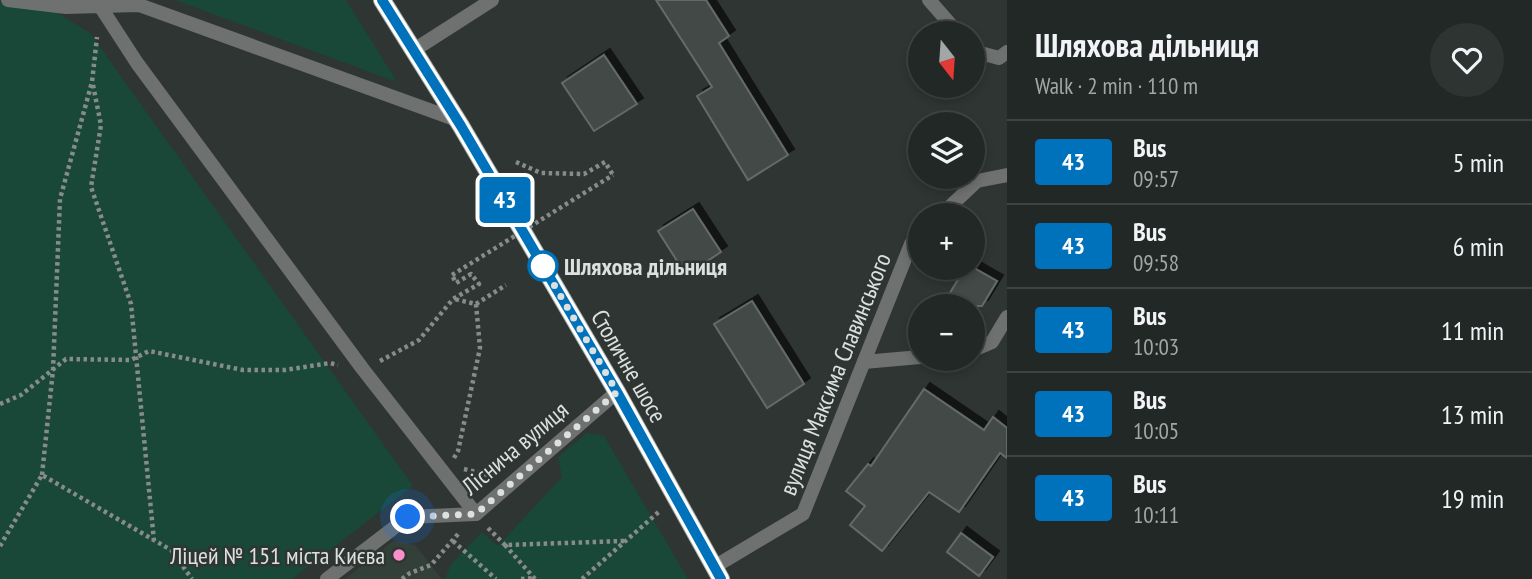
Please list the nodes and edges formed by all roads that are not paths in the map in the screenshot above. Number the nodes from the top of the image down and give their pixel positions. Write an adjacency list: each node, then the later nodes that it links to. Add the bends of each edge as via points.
1 (8, 0): 5 (street, via 66,7)
2 (383, 0): 7 (main road, Столичне шосе)
3 (492, 0): 7 (street)
4 (929, 0): 6 (street)
5 (101, 3): 10 (street, via 139,5); 19 (street, via 137,63 362,368 447,468)
6 (947, 21)
7 (414, 50): 10 (main road, Столичне шосе)
8 (1007, 52): 9 (street, via 999,58)
9 (985, 54)
10 (457, 120): 18 (main road, Столичне шосе)
11 (1007, 175): 12 (street, via 977,181)
12 (954, 203)
13 (908, 252): 17 (street, вулиця Максима Славинського)
14 (1007, 317): 15 (street, via 992,342)
15 (985, 345)
16 (908, 358): 17 (street)
17 (864, 362): 20 (street, вулиця Максима Славинського, via 803,514)
18 (617, 392): 19 (street, Ліснича вулиця); 20 (main road, Столичне шосе)
19 (476, 514): 21 (street, Ліснича вулиця, via 408,517)
20 (717, 573)
21 (327, 579)

